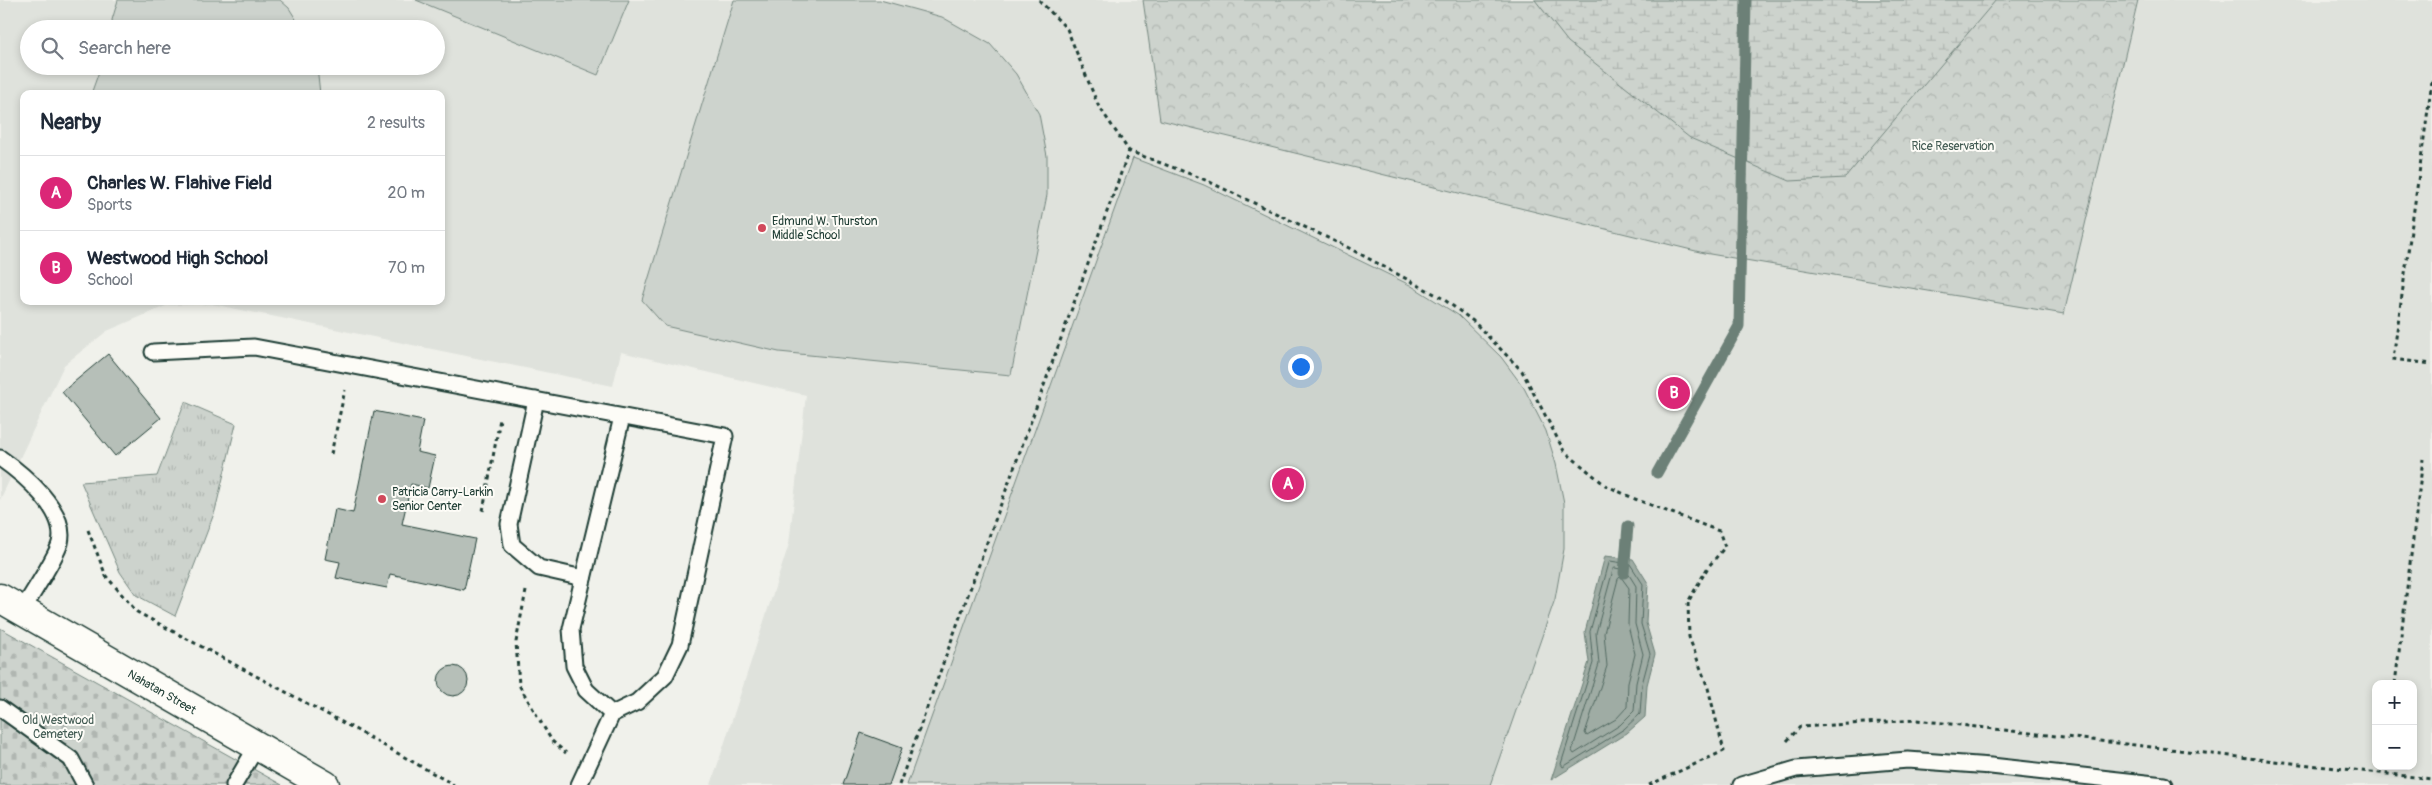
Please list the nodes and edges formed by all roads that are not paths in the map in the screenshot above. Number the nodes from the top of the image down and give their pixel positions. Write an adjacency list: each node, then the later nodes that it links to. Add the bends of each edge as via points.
1 (153, 352): 2 (lane, via 254,347)
2 (536, 400): 3 (lane); 5 (lane, via 508,524 512,545 539,568)
3 (622, 417): 5 (lane); 8 (lane, via 725,436 680,645 665,676 637,702)
4 (0, 458): 6 (lane, via 43,496 59,521 60,542)
5 (583, 578): 8 (lane, via 571,629 574,666 586,690)
6 (11, 604): 9 (main road, Nahatan Street)
7 (0, 708): 10 (lane, via 71,759)
8 (612, 714): 13 (lane)
9 (257, 746): 11 (lane); 12 (main road, Nahatan Street)
10 (85, 785)
11 (234, 785)
12 (325, 785)
13 (579, 785)
14 (1741, 785): 15 (lane, via 1796,769 1908,760)
15 (2164, 785)

